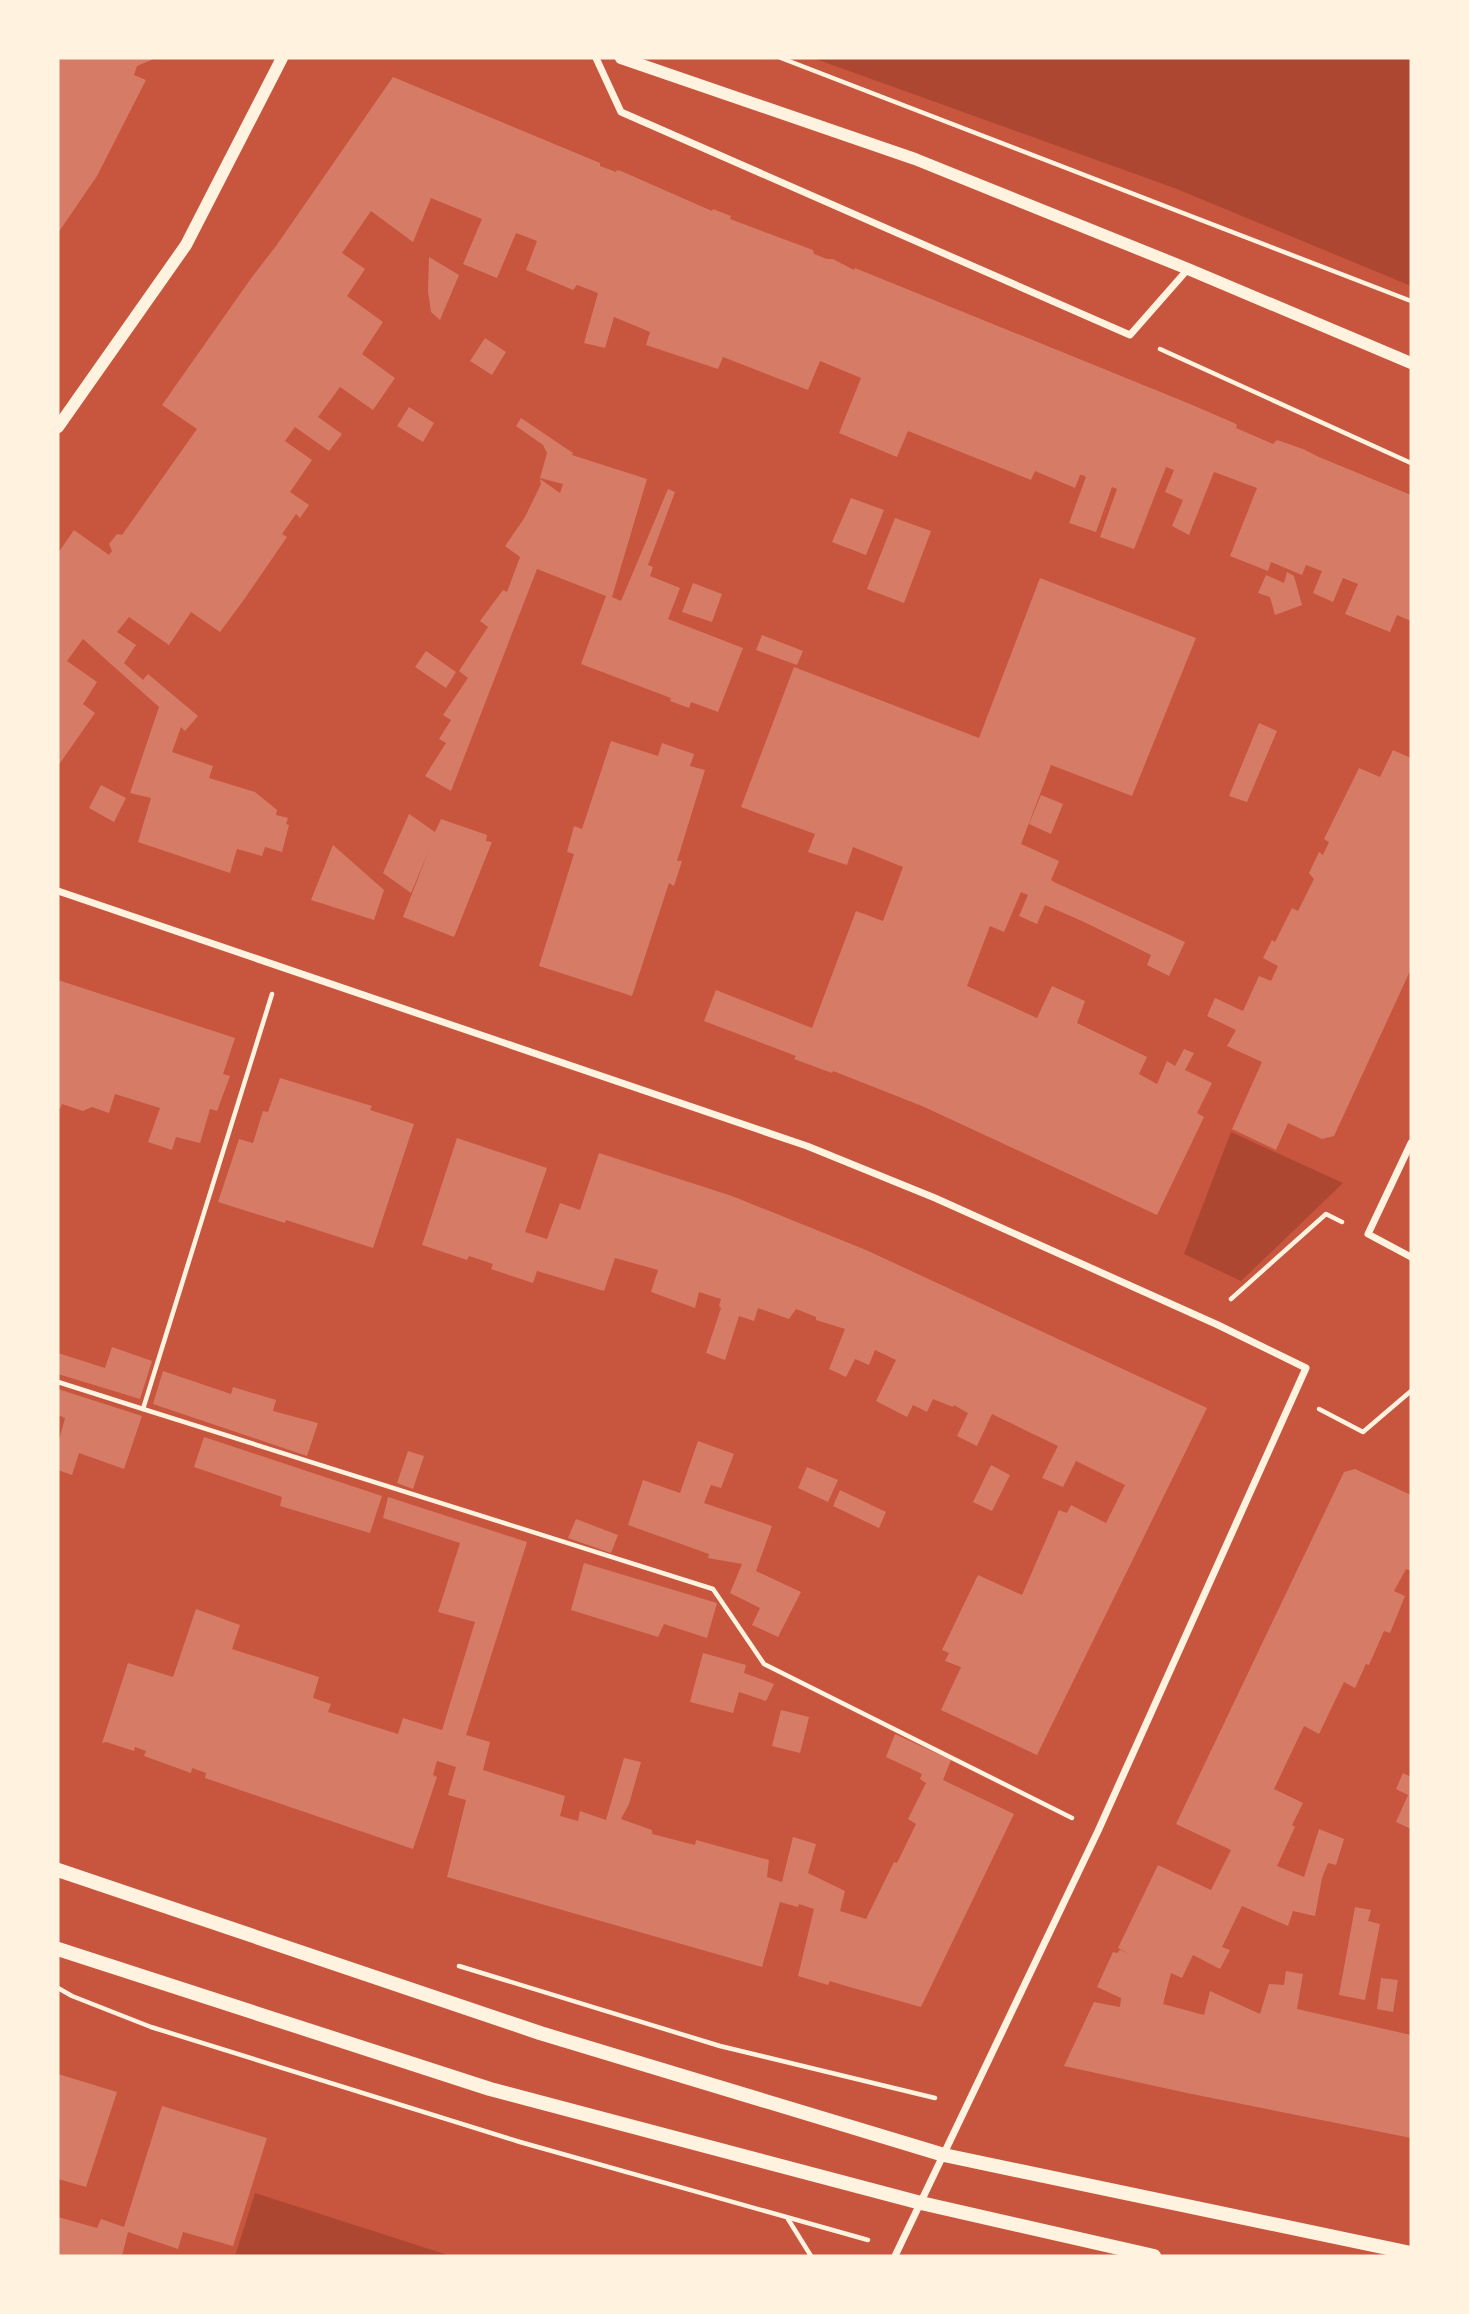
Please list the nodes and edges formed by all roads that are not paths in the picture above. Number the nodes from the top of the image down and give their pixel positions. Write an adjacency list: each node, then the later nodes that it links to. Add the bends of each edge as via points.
1 (282, 58): 6 (street, via 186,245)
2 (596, 58): 4 (street, via 621,112 1130,335)
3 (621, 58): 4 (street, via 915,159)
4 (1188, 269): 5 (street)
5 (1411, 363)
6 (58, 427)
7 (58, 891): 12 (street, via 807,1146 935,1198 1306,1368 1098,1831)
8 (1411, 1143): 9 (street, via 1368,1234)
9 (1411, 1256)
10 (58, 1870): 12 (main road, via 540,2033)
11 (58, 1949): 13 (main road, via 491,2089)
12 (944, 2155): 13 (street); 14 (main road)
13 (921, 2203): 15 (street); 16 (main road)
14 (1411, 2253)
15 (895, 2256)
16 (1154, 2256)

